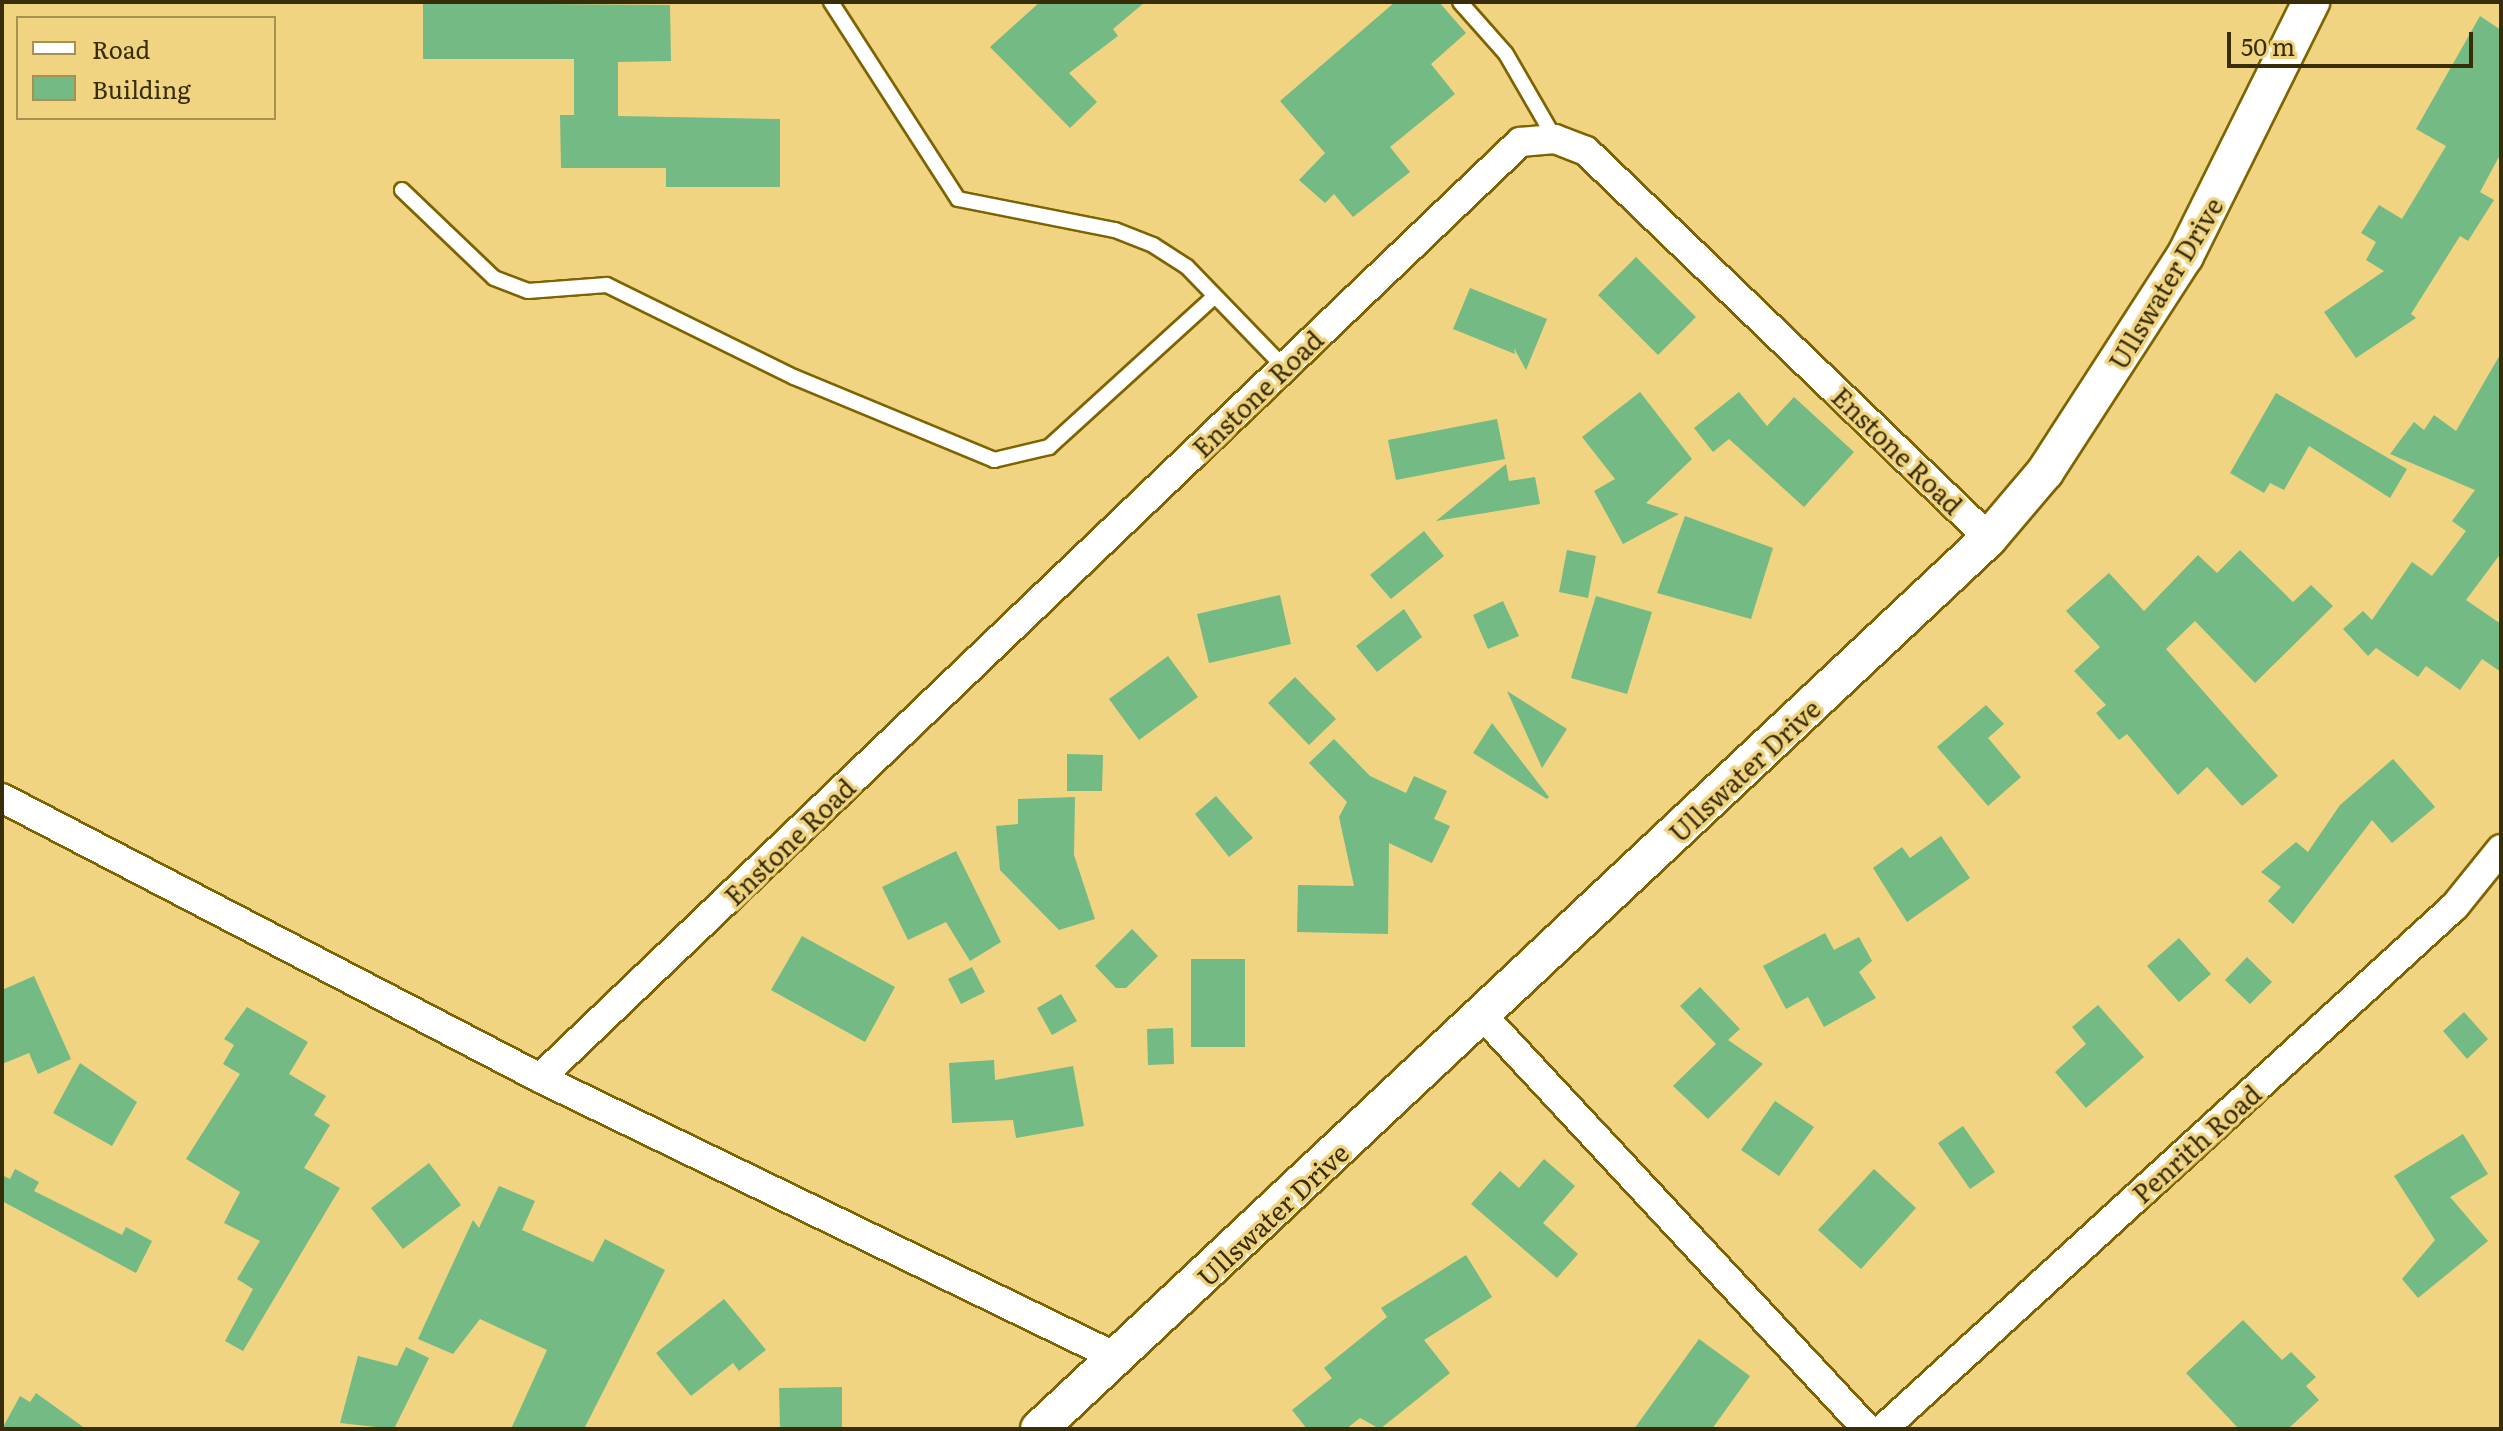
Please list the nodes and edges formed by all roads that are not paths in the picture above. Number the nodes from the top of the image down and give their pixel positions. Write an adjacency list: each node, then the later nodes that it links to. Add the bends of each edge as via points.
1 (831, 2): 6 (lane, via 958,199 1115,230 1187,267)
2 (1460, 2): 4 (lane, via 1506,54)
3 (2311, 2): 8 (street, Ullswater Drive, via 2185,256 2045,472)
4 (1555, 139): 7 (street, Enstone Road, via 1520,142); 8 (street, Enstone Road, via 1586,151 1616,177)
5 (402, 190): 6 (lane, via 494,278 528,291 607,285 794,377 994,460 1049,447)
6 (1215, 296): 7 (lane)
7 (1284, 367): 12 (street, Enstone Road)
8 (1989, 538): 11 (street, Ullswater Drive)
9 (2, 798): 12 (street)
10 (2501, 849): 16 (street, Penrith Road, via 2455,906)
11 (1483, 1016): 13 (street, Ullswater Drive); 15 (street)
12 (540, 1078): 13 (street)
13 (1120, 1359): 14 (street, Ullswater Drive)
14 (1039, 1429)
15 (1867, 1429)
16 (1883, 1429)

